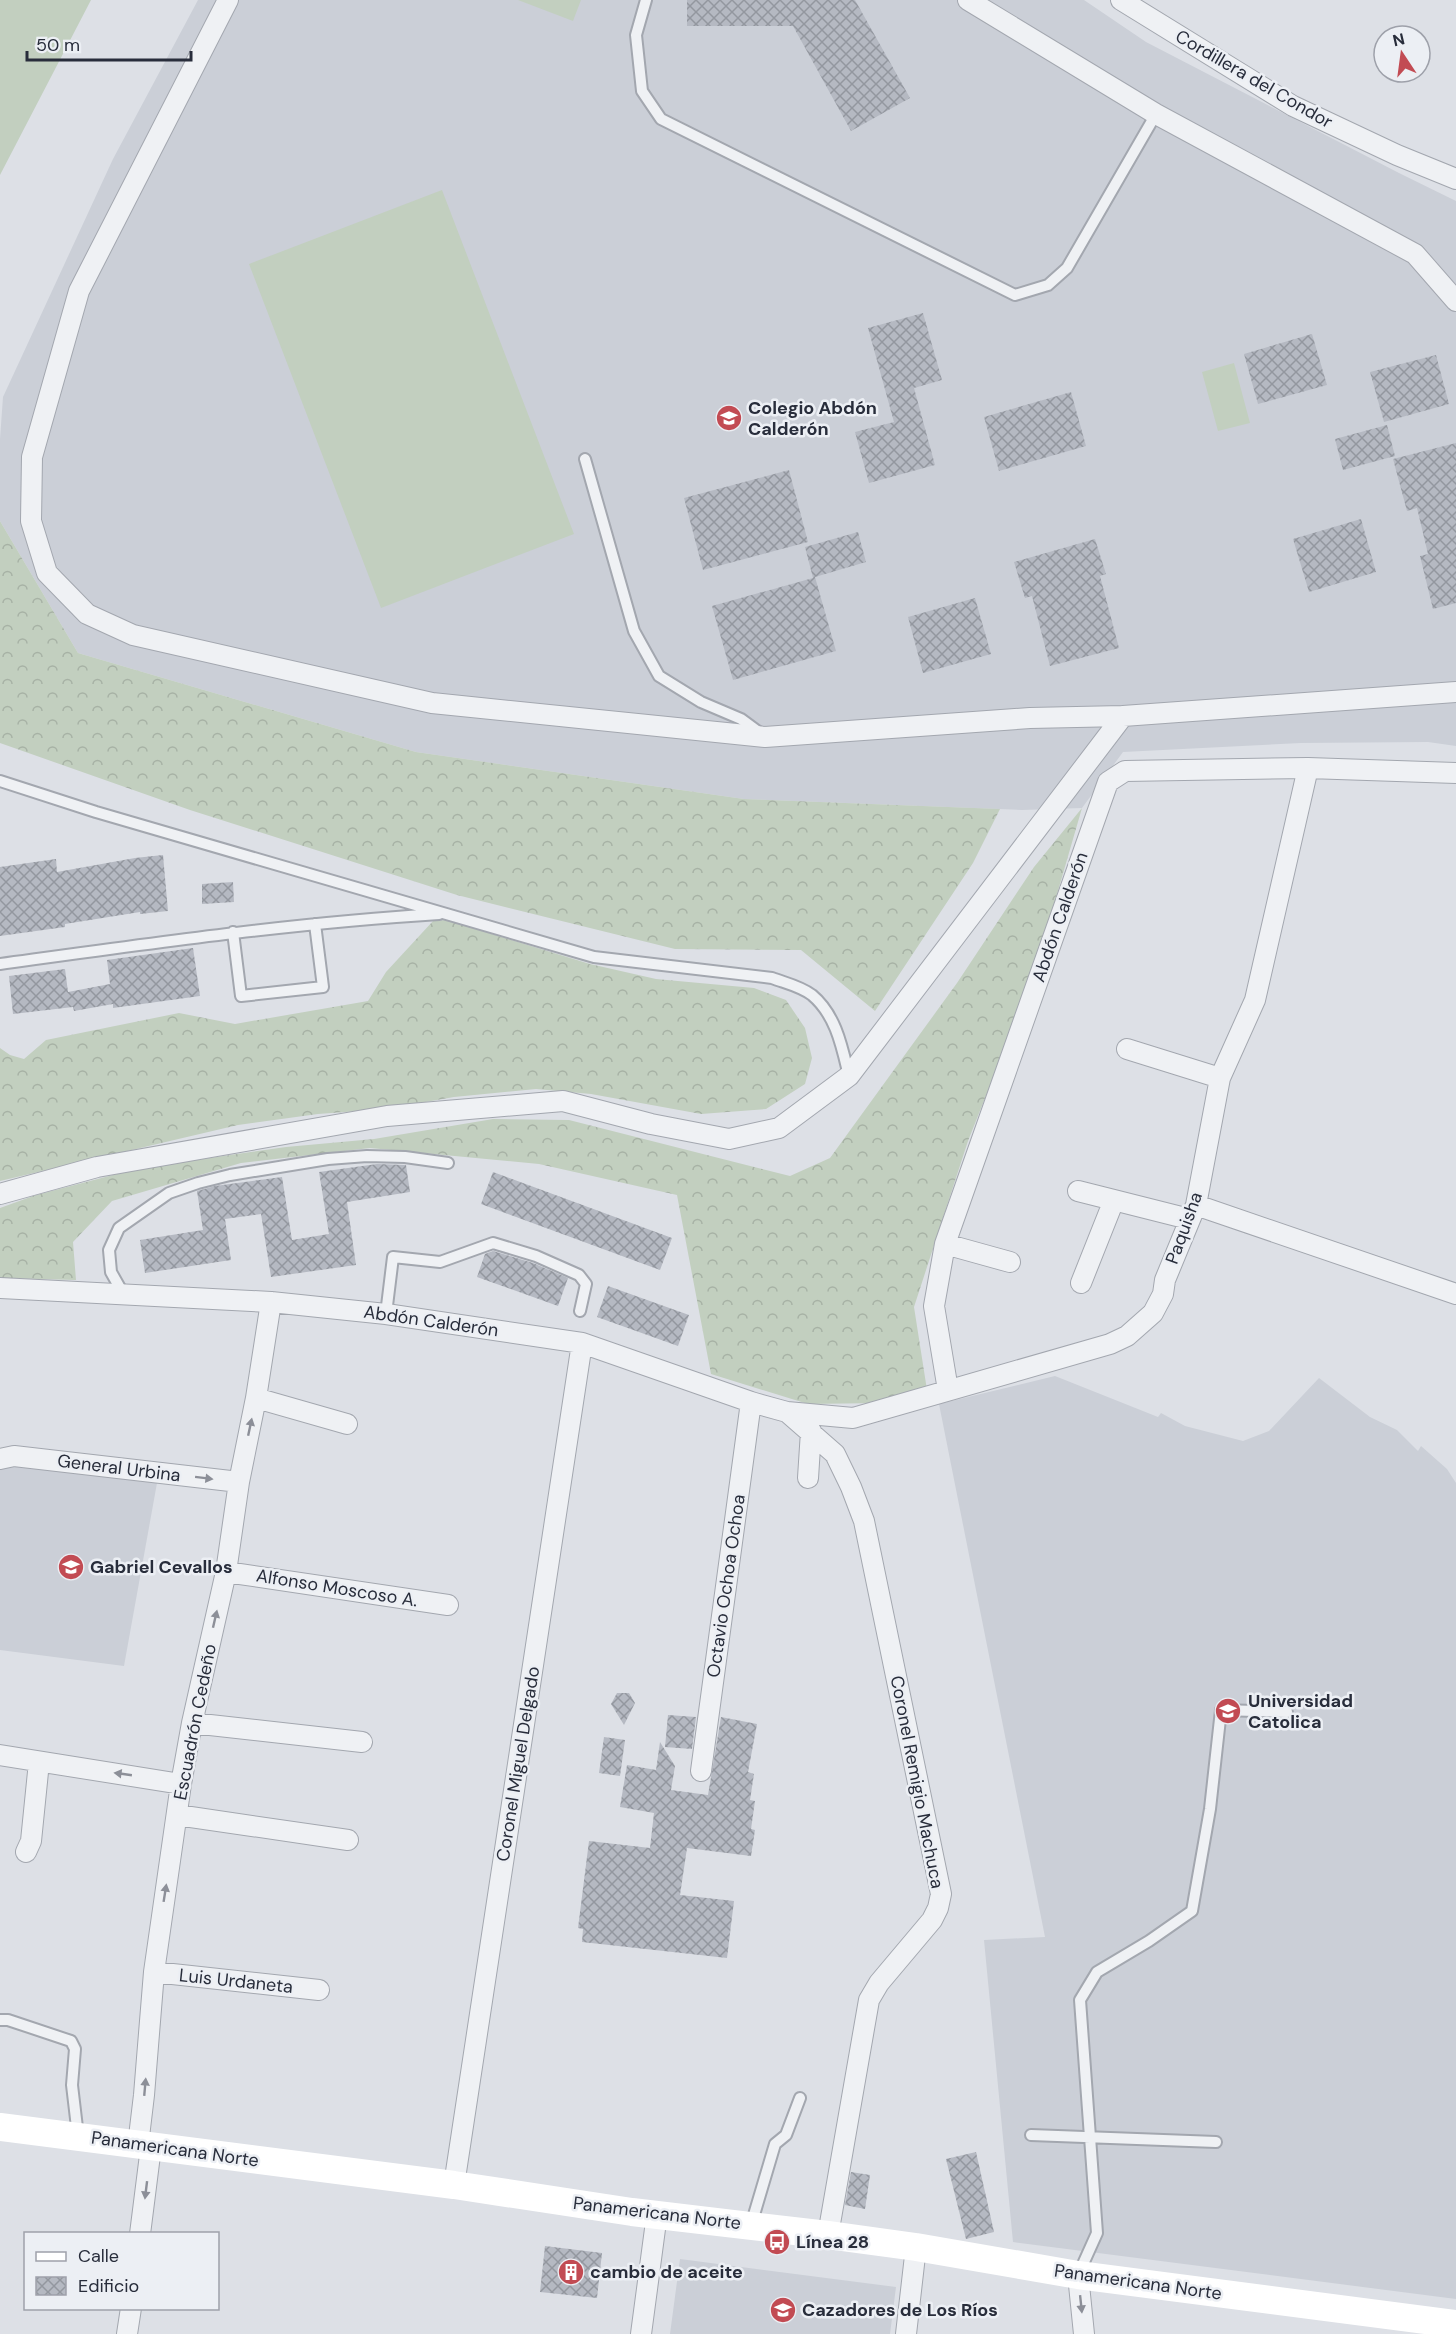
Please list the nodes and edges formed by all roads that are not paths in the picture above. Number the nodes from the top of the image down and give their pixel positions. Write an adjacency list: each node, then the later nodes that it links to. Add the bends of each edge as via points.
1 (228, 0): 11 (street, via 78,291 32,457 31,521 47,573 87,614 133,635 213,654 432,704)
2 (646, 0): 5 (lane, via 636,35 642,91 661,119 1015,295 1048,285 1067,268)
3 (968, 0): 5 (street)
4 (1121, 0): 6 (street, Cordillera del Condor, via 1293,106)
5 (1156, 114): 7 (street, via 1415,254)
6 (1456, 179)
7 (1456, 301)
8 (585, 459): 11 (lane, via 634,631 658,676 701,702 741,719)
9 (1456, 693): 10 (street)
10 (1123, 716): 11 (street, via 1030,718); 20 (street)
11 (765, 737)
12 (1308, 768): 13 (street, Abdón Calderón); 21 (street, Paquisha, via 1255,1000); 27 (street, Abdón Calderón, via 1125,771 1108,782)
13 (1456, 773)
14 (0, 781): 15 (lane)
15 (448, 913): 16 (lane); 20 (lane, via 594,957 772,978 798,987 812,995 827,1012 840,1037)
16 (315, 924): 17 (lane); 17 (lane, via 323,987 241,996)
17 (233, 933): 18 (lane)
18 (0, 964)
19 (1127, 1049): 21 (street)
20 (849, 1076): 24 (street, via 779,1128 729,1139 563,1101 387,1116 97,1167)
21 (1220, 1078): 26 (street, Paquisha)
22 (448, 1163): 31 (lane, via 405,1157 328,1159 230,1174 169,1193 119,1228 112,1243 111,1272)
23 (1078, 1191): 25 (street)
24 (0, 1194)
25 (1114, 1200): 26 (street); 29 (street)
26 (1193, 1212): 32 (street); 37 (street, Paquisha, via 1153,1313 1127,1336 1093,1350)
27 (945, 1244): 28 (street); 37 (street, Abdón Calderón, via 934,1306)
28 (1010, 1262)
29 (1081, 1283)
30 (0, 1288): 31 (street, Abdón Calderón)
31 (126, 1293): 33 (street, Abdón Calderón)
32 (1456, 1294)
33 (271, 1302): 35 (street, Abdón Calderón); 38 (street, Escuadrón Cedeño)
34 (580, 1311): 35 (lane, via 586,1284 579,1275 493,1243 440,1262 393,1257)
35 (386, 1314): 36 (street, Abdón Calderón)
36 (582, 1343): 39 (street, Abdón Calderón); 69 (street, Coronel Miguel Delgado)
37 (948, 1390): 40 (street, Paquisha, via 853,1418)
38 (256, 1398): 41 (street); 46 (street, Escuadrón Cedeño, one-way to 38)
39 (751, 1402): 40 (street, Abdón Calderón); 54 (street, Octavio Ochoa Ochoa)
40 (787, 1412): 42 (street, Abdón Calderón)
41 (347, 1424)
42 (811, 1431): 43 (street, Abdón Calderón); 45 (street)
43 (835, 1454): 73 (street, Coronel Remigio Machuca, via 864,1521 941,1894 932,1920 869,2000)
44 (0, 1459): 46 (street, General Urbina, one-way to 46, via 14,1456)
45 (808, 1478)
46 (239, 1482): 47 (street, Escuadrón Cedeño)
47 (226, 1572): 48 (street, Alfonso Moscoso A.); 50 (street, Escuadrón Cedeño, one-way to 47)
48 (448, 1605)
49 (1287, 1712): 66 (lane, via 1221,1710 1210,1809 1192,1911 1097,1972 1080,2000)
50 (192, 1723): 51 (street); 55 (street, Escuadrón Cedeño)
51 (362, 1742)
52 (0, 1755): 53 (street)
53 (39, 1762): 55 (street, one-way to 53); 58 (street, via 31,1841)
54 (701, 1771)
55 (181, 1784): 56 (street, Escuadrón Cedeño)
56 (177, 1815): 57 (street); 59 (street, Escuadrón Cedeño, one-way to 56)
57 (348, 1840)
58 (26, 1852)
59 (154, 1972): 60 (street, Luis Urdaneta); 68 (street, Escuadrón Cedeño, one-way to 59)
60 (319, 1990)
61 (0, 2020): 65 (lane, via 71,2041 75,2049 72,2085)
62 (800, 2098): 71 (lane, via 786,2135 775,2144)
63 (0, 2127): 65 (main road, Panamericana Norte)
64 (1031, 2135): 66 (lane)
65 (78, 2136): 68 (main road, Panamericana Norte)
66 (1091, 2138): 67 (lane); 75 (lane, via 1097,2233)
67 (1216, 2142)
68 (145, 2146): 69 (main road, Panamericana Norte); 72 (street, Escuadrón Cedeño, one-way to 72)
69 (454, 2185): 70 (main road, Panamericana Norte)
70 (657, 2214): 71 (main road, Panamericana Norte); 79 (street)
71 (751, 2225): 73 (main road, Panamericana Norte)
72 (140, 2232)
73 (828, 2235): 74 (main road, Panamericana Norte)
74 (916, 2247): 75 (main road, Panamericana Norte); 80 (street)
75 (1078, 2275): 77 (main road, Panamericana Norte); 81 (street, one-way to 81)
76 (131, 2310): 78 (street)
77 (1456, 2324)
78 (128, 2334)
79 (641, 2334)
80 (906, 2334)
81 (1084, 2334)

